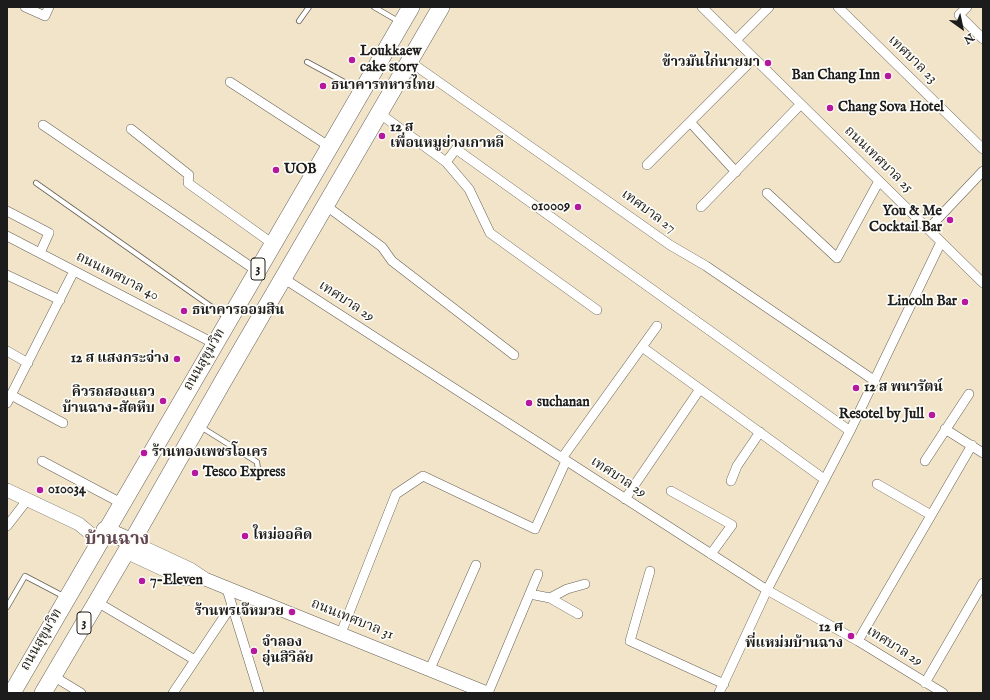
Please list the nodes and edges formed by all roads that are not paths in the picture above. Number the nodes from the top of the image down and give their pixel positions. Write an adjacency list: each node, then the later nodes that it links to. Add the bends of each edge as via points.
1 (26, 7): 2 (street, via 44,16)
2 (49, 7)
3 (308, 7): 11 (lane)
4 (374, 7): 12 (lane)
5 (411, 7): 12 (highway, ถนนสุขุมวิท / 3)
6 (441, 7): 17 (highway, ถนนสุขุมวิท / 3)
7 (702, 7): 14 (street, ถนนเทศบาล 25)
8 (769, 7): 14 (street)
9 (838, 7): 26 (street, เทศบาล 23)
10 (967, 7): 13 (street, via 960,15)
11 (299, 21)
12 (401, 22): 19 (highway, ถนนสุขุมวิท / 3)
13 (983, 39)
14 (736, 40): 15 (street, ถนนเทศบาล 25)
15 (754, 58): 20 (street, ถนนเทศบาล 25); 22 (street)
16 (307, 62): 19 (lane)
17 (409, 62): 21 (highway, ถนนสุขุมวิท / 3); 56 (street, เทศบาล 27, via 670,245 706,266)
18 (230, 82): 25 (street)
19 (362, 92): 25 (highway, ถนนสุขุมวิท / 3)
20 (801, 104): 30 (street); 31 (street, ถนนเทศบาล 25)
21 (379, 113): 27 (street); 34 (highway, ถนนสุขุมวิท / 3)
22 (690, 122): 28 (street); 30 (street)
23 (43, 126): 43 (street)
24 (131, 128): 40 (street, via 189,175 188,183)
25 (330, 147): 40 (highway, ถนนสุขุมวิท / 3)
26 (983, 149)
27 (446, 162): 48 (street, via 469,189 490,233); 63 (street, via 456,149)
28 (647, 165)
29 (983, 171): 37 (street)
30 (736, 172): 35 (street)
31 (879, 181): 33 (street, via 837,258); 37 (street, ถนนเทศบาล 25)
32 (36, 183): 49 (lane)
33 (767, 193)
34 (325, 205): 45 (highway, ถนนสุขุมวิท / 3); 54 (street, via 382,247 392,261)
35 (702, 207)
36 (7, 211): 41 (street, via 49,233)
37 (928, 229): 39 (street, ถนนเทศบาล 25)
38 (7, 236): 41 (street, ถนนเทศบาล 40)
39 (941, 242): 46 (street, ถนนเทศบาล 25); 56 (street)
40 (273, 244): 43 (highway, ถนนสุขุมวิท / 3)
41 (40, 253): 42 (street, ถนนเทศบาล 40)
42 (74, 271): 47 (street); 51 (street, ถนนเทศบาล 40)
43 (257, 271): 49 (highway, ถนนสุขุมวิท / 3)
44 (7, 275): 47 (street)
45 (283, 278): 61 (highway, ถนนสุขุมวิท / 3); 67 (street, เทศบาล 29)
46 (983, 283)
47 (60, 300): 55 (street)
48 (597, 310)
49 (229, 319): 51 (highway, ถนนสุขุมวิท / 3)
50 (657, 326): 52 (street)
51 (215, 344): 78 (highway, ถนนสุขุมวิท / 3)
52 (642, 347): 57 (street); 67 (street)
53 (7, 351): 55 (street)
54 (514, 354)
55 (28, 363): 59 (street)
56 (874, 380): 63 (street)
57 (700, 389): 64 (street); 77 (street)
58 (968, 394): 62 (street)
59 (9, 399): 60 (street)
60 (63, 422)
61 (198, 425): 70 (lane, via 257,462); 82 (highway, ถนนสุขุมวิท / 3)
62 (945, 429): 65 (street); 69 (street)
63 (850, 431): 71 (street)
64 (760, 432): 71 (street); 72 (street, via 737,466)
65 (972, 445): 66 (street); 79 (street)
66 (983, 453)
67 (564, 460): 77 (street, เทศบาล 29); 98 (street, via 535,529 423,476 396,494)
68 (42, 461): 78 (street)
69 (925, 461)
70 (259, 478)
71 (824, 478): 90 (street)
72 (731, 481)
73 (876, 484): 79 (street)
74 (7, 490): 76 (main road)
75 (672, 491): 83 (street, via 732,525)
76 (28, 499): 80 (street); 81 (main road)
77 (625, 499): 83 (street, เทศบาล 29)
78 (121, 504): 81 (highway, ถนนสุขุมวิท / 3)
79 (931, 515): 99 (street)
80 (7, 526)
81 (102, 536): 82 (highway); 92 (highway, ถนนสุขุมวิท / 3)
82 (129, 547): 89 (main road, ถนนเทศบาล 31, via 184,578 205,578); 94 (highway, ถนนสุขุมวิท / 3)
83 (710, 554): 90 (street, เทศบาล 29)
84 (476, 565): 101 (street)
85 (650, 572): 104 (street, via 630,640)
86 (538, 574): 91 (street)
87 (983, 583): 103 (street)
88 (585, 584): 93 (street, via 567,588)
89 (226, 586): 95 (street); 98 (main road, ถนนเทศบาล 31)
90 (767, 590): 99 (street, เทศบาล 29); 104 (street)
91 (530, 594): 93 (street); 110 (street)
92 (66, 598): 96 (lane, via 25,576); 105 (highway, ถนนสุขุมวิท / 3)
93 (550, 598): 97 (street)
94 (97, 602): 100 (street); 102 (highway, ถนนสุขุมวิท / 3)
95 (232, 605): 100 (street); 109 (street)
96 (7, 607)
97 (578, 614)
98 (341, 633): 101 (main road, ถนนเทศบาล 31)
99 (858, 641): 103 (street, เทศบาล 29)
100 (195, 660): 108 (street)
101 (430, 670): 110 (main road, ถนนเทศบาล 31)
102 (53, 676): 106 (highway, ถนนสุขุมวิท / 3); 107 (street)
103 (925, 683): 112 (street, เทศบาล 29)
104 (724, 684): 111 (street)
105 (12, 693)
106 (43, 693)
107 (80, 693)
108 (173, 693)
109 (258, 693)
110 (488, 693)
111 (719, 693)
112 (942, 693)

